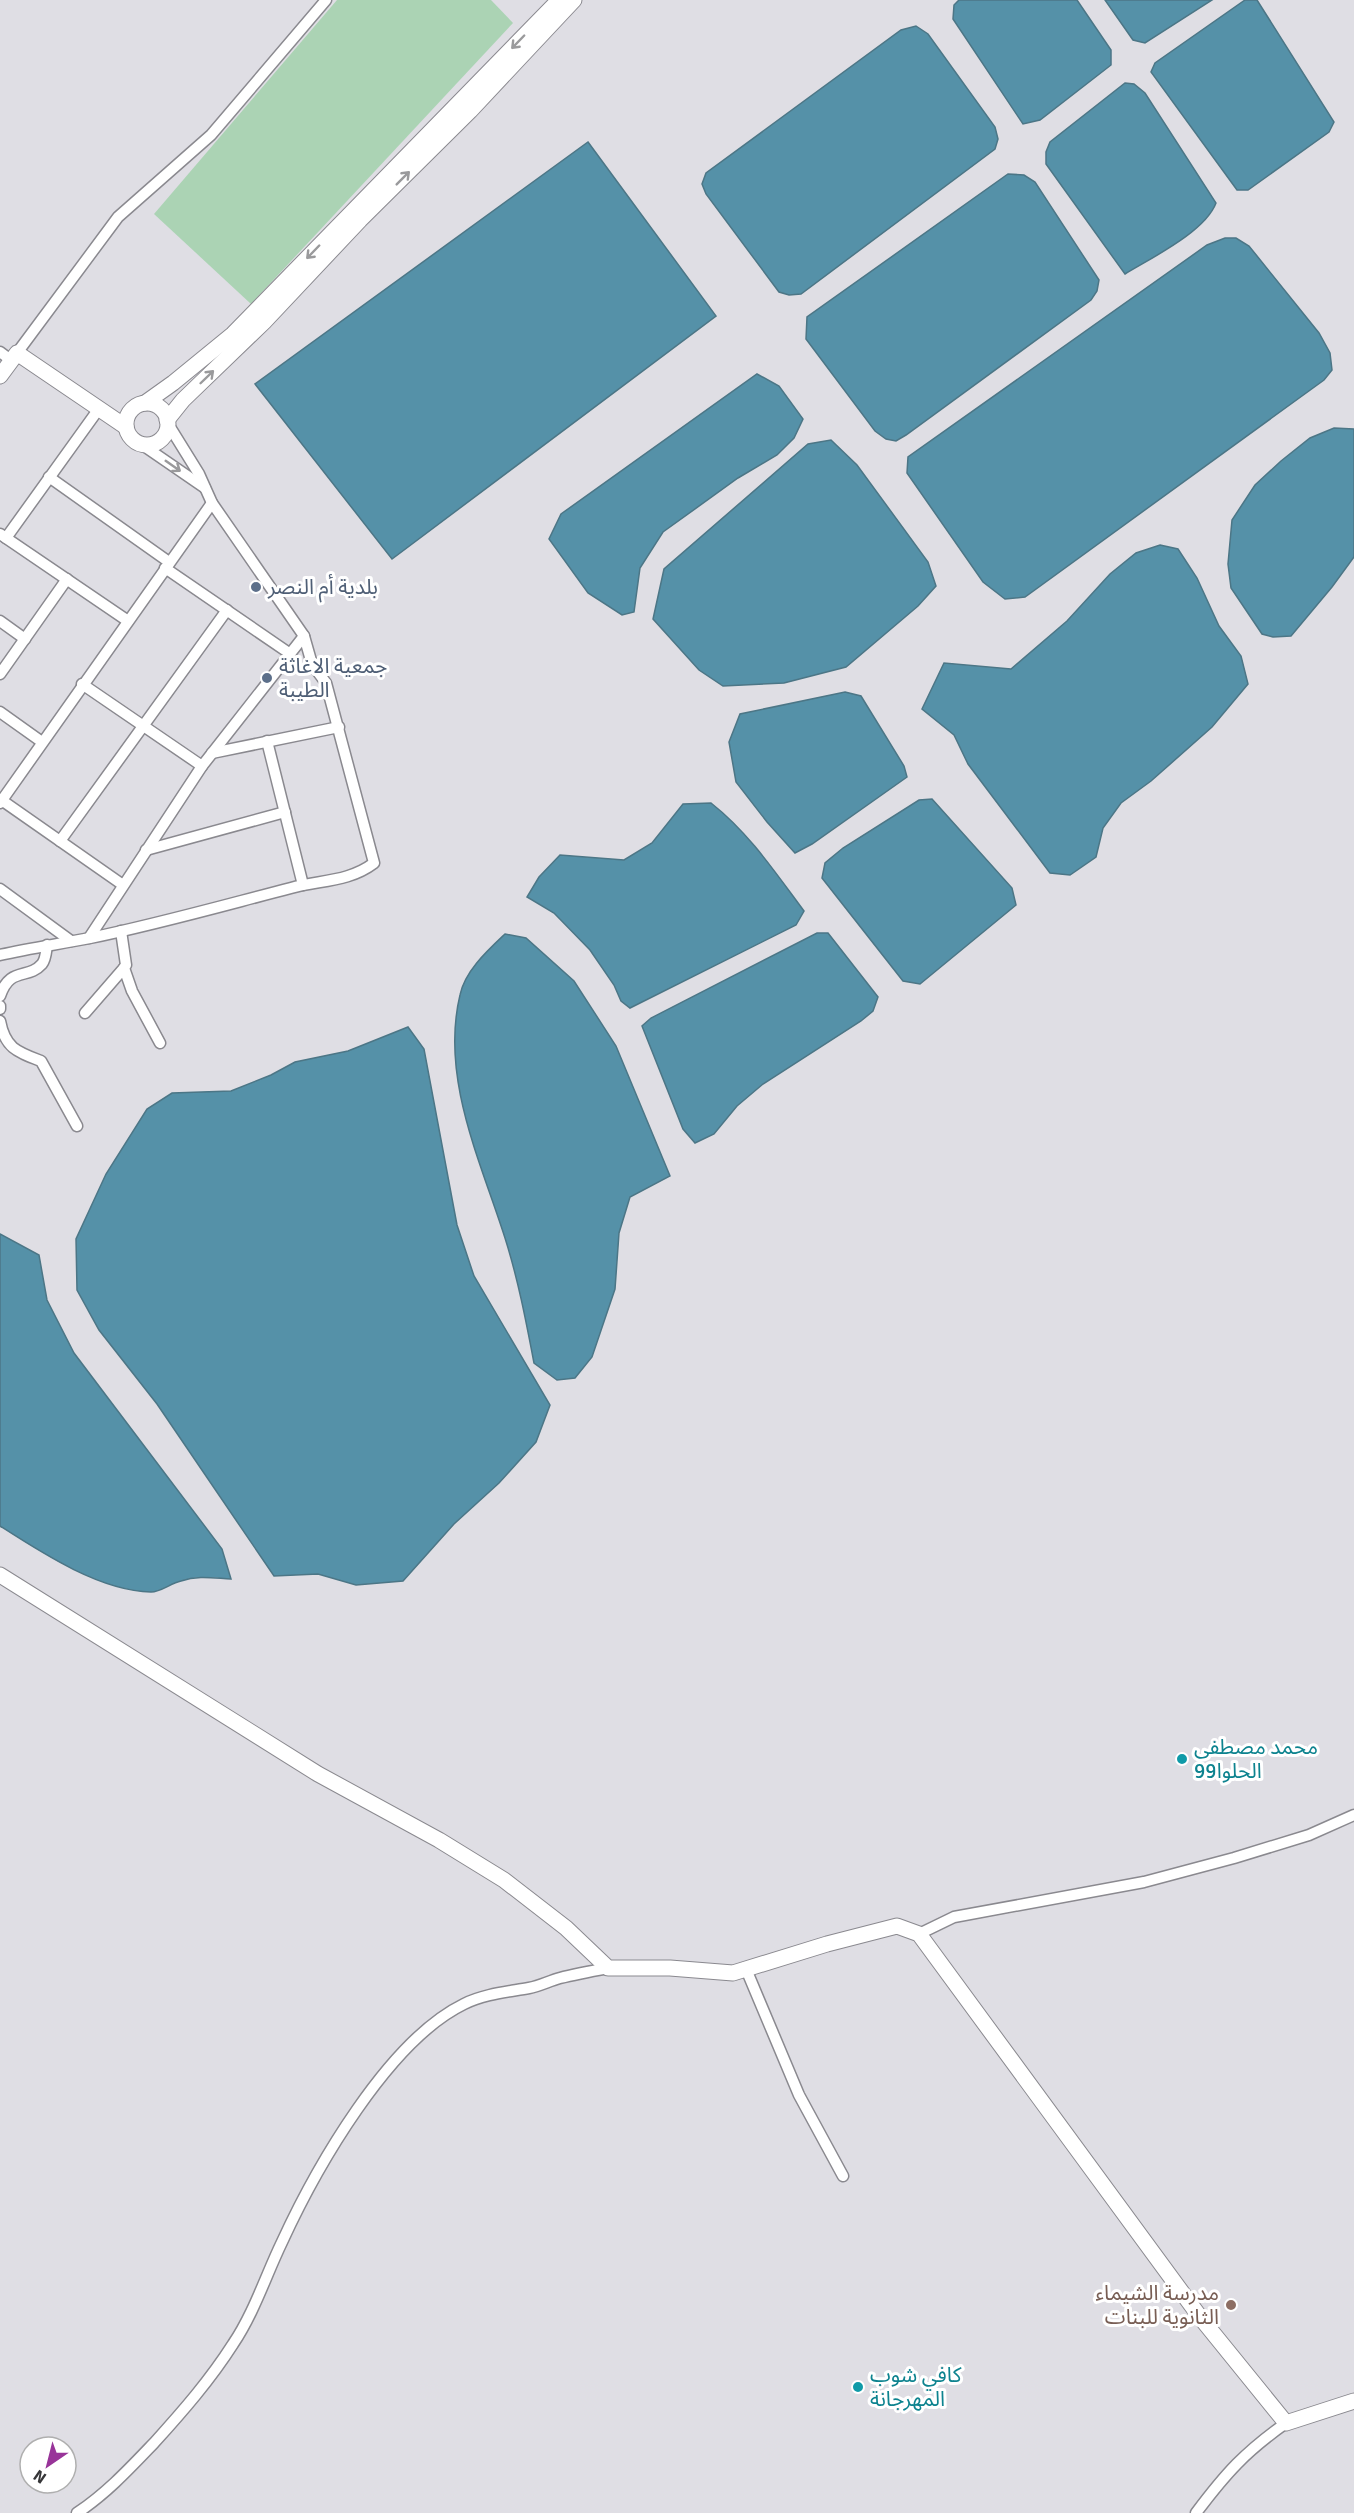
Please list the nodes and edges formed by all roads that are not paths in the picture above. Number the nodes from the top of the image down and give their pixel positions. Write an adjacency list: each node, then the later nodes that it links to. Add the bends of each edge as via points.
1 (326, 0): 4 (street, via 211,135 118,217)
2 (559, 0): 6 (street, one-way to 6, via 233,334)
3 (574, 0): 8 (street, one-way to 3, via 183,400 264,322)
4 (10, 356): 5 (street); 7 (street)
5 (0, 376)
6 (145, 403): 8 (street, via 158,406); 9 (street, via 128,414)
7 (98, 410): 9 (street); 11 (street)
8 (168, 422): 10 (street, via 164,437 153,444); 12 (street)
9 (126, 427): 10 (street, via 130,438)
10 (141, 444): 12 (street, one-way to 12)
11 (49, 477): 14 (street); 15 (street)
12 (205, 488): 13 (street)
13 (213, 503): 15 (street); 20 (street)
14 (3, 536): 16 (street)
15 (167, 565): 17 (street); 19 (street)
16 (67, 579): 19 (street); 21 (street)
17 (227, 610): 22 (street); 26 (street)
18 (0, 621): 21 (street)
19 (128, 621): 24 (street)
20 (304, 636): 22 (street); 27 (street, via 312,664 326,683)
21 (26, 639): 23 (street)
22 (289, 653): 30 (street)
23 (0, 674)
24 (82, 684): 26 (street); 29 (street)
25 (0, 712): 29 (street)
26 (145, 727): 31 (street); 34 (street)
27 (339, 727): 28 (street); 37 (street, via 374,864 350,877)
28 (267, 741): 30 (street); 33 (street)
29 (42, 742): 32 (street)
30 (212, 753): 31 (street)
31 (202, 766): 35 (street)
32 (1, 801): 34 (street)
33 (285, 812): 35 (street); 37 (street)
34 (60, 841): 36 (street)
35 (146, 849): 36 (street)
36 (123, 885): 40 (street)
37 (303, 885): 39 (street)
38 (0, 889): 41 (street)
39 (121, 931): 40 (street); 44 (street)
40 (89, 938): 41 (street)
41 (71, 941): 42 (street)
42 (47, 945): 43 (street); 45 (street, via 43,963 9,979)
43 (0, 955)
44 (124, 968): 46 (street); 48 (street)
45 (0, 996)
46 (85, 1013)
47 (0, 1021): 49 (street, via 3,1037 17,1052 41,1061)
48 (160, 1043)
49 (77, 1126)
50 (0, 1575): 53 (street, via 318,1774 504,1880 566,1928)
51 (1354, 1815): 52 (street, via 1309,1835 1234,1858 1144,1882 954,1917)
52 (919, 1934): 54 (street, via 897,1926); 57 (street, via 1200,2317)
53 (608, 1968): 54 (street, via 733,1973); 58 (street, via 463,2004 397,2058 364,2099 327,2158 294,2216 234,2343 184,2411 98,2499)
54 (746, 1969): 55 (street, via 799,2096)
55 (843, 2176)
56 (1354, 2401): 57 (street)
57 (1286, 2423): 59 (street, via 1225,2474)
58 (77, 2513)
59 (1196, 2513)

